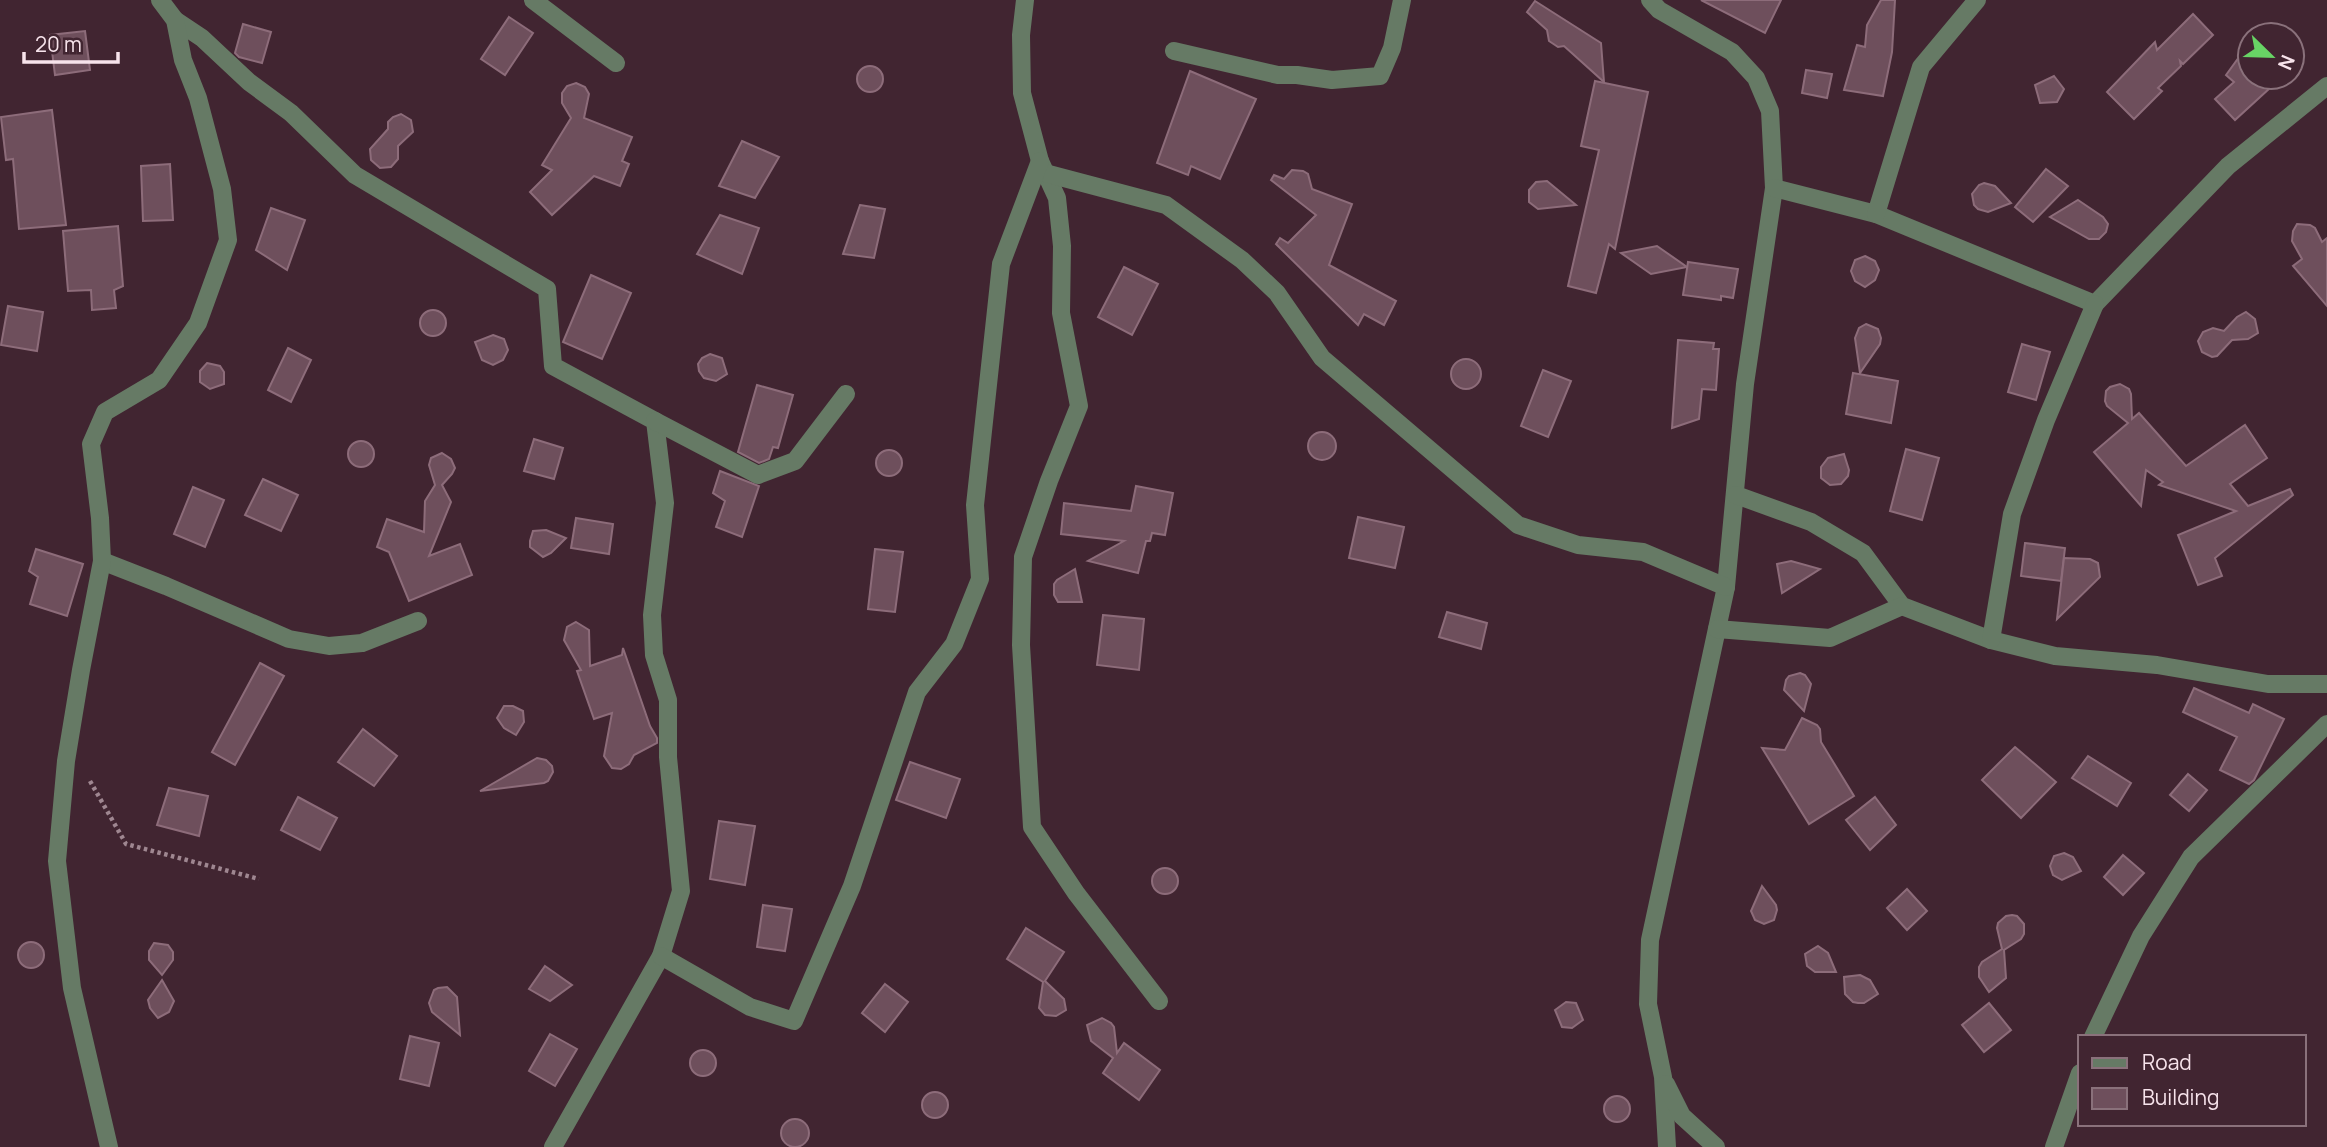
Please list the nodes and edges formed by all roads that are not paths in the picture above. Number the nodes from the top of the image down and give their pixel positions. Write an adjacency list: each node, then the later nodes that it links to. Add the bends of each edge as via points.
1 (160, 0): 7 (street)
2 (533, 0): 9 (street)
3 (1025, 0): 11 (street, via 1022,93)
4 (1402, 0): 8 (street, via 1392,48 1380,76 1332,80 1278,75)
5 (1650, 0): 12 (street, via 1659,10 1732,52 1756,78 1770,111)
6 (1977, 0): 13 (street, via 1921,67)
7 (175, 20): 16 (street, via 291,113 355,175 547,289 553,366); 18 (street, via 222,189 228,240 198,323 159,380 105,412 91,444)
8 (1174, 51)
9 (616, 63)
10 (2327, 86): 14 (street, via 2228,166)
11 (1042, 167): 19 (street, via 1166,205 1242,260 1277,293 1322,358 1518,525 1578,545 1643,552); 26 (street, via 1001,264 975,505 980,579 954,644 917,692 852,886 794,1021 750,1007); 27 (street, via 1057,198 1061,313 1079,406 1023,558 1021,645 1032,827)
12 (1774, 188): 13 (street); 17 (street, via 1745,384)
13 (1875, 214): 14 (street)
14 (2095, 304): 23 (street, via 2012,514)
15 (846, 394): 16 (street, via 795,461 758,475)
16 (655, 421): 26 (street, via 665,503 652,615 654,655 668,700 668,757 681,891)
17 (1736, 495): 19 (street); 20 (street, via 1811,522 1863,554)
18 (102, 561): 21 (street, via 289,639 329,646 362,643); 31 (street, via 69,743 57,861 72,988)
19 (1726, 587): 22 (street)
20 (1902, 606): 22 (street, via 1830,638); 23 (street)
21 (418, 621)
22 (1717, 629): 29 (street, via 1650,940 1648,1004)
23 (1990, 640): 24 (street, via 2055,656 2157,665 2267,684)
24 (2327, 684)
25 (2327, 724): 28 (street, via 2191,857 2141,936)
26 (661, 956): 32 (street)
27 (1159, 1001)
28 (2094, 1035)
29 (1663, 1077): 33 (street); 34 (street, via 1682,1116)
30 (2078, 1079): 35 (street)
31 (109, 1147)
32 (553, 1147)
33 (1667, 1147)
34 (1716, 1147)
35 (2054, 1147)

